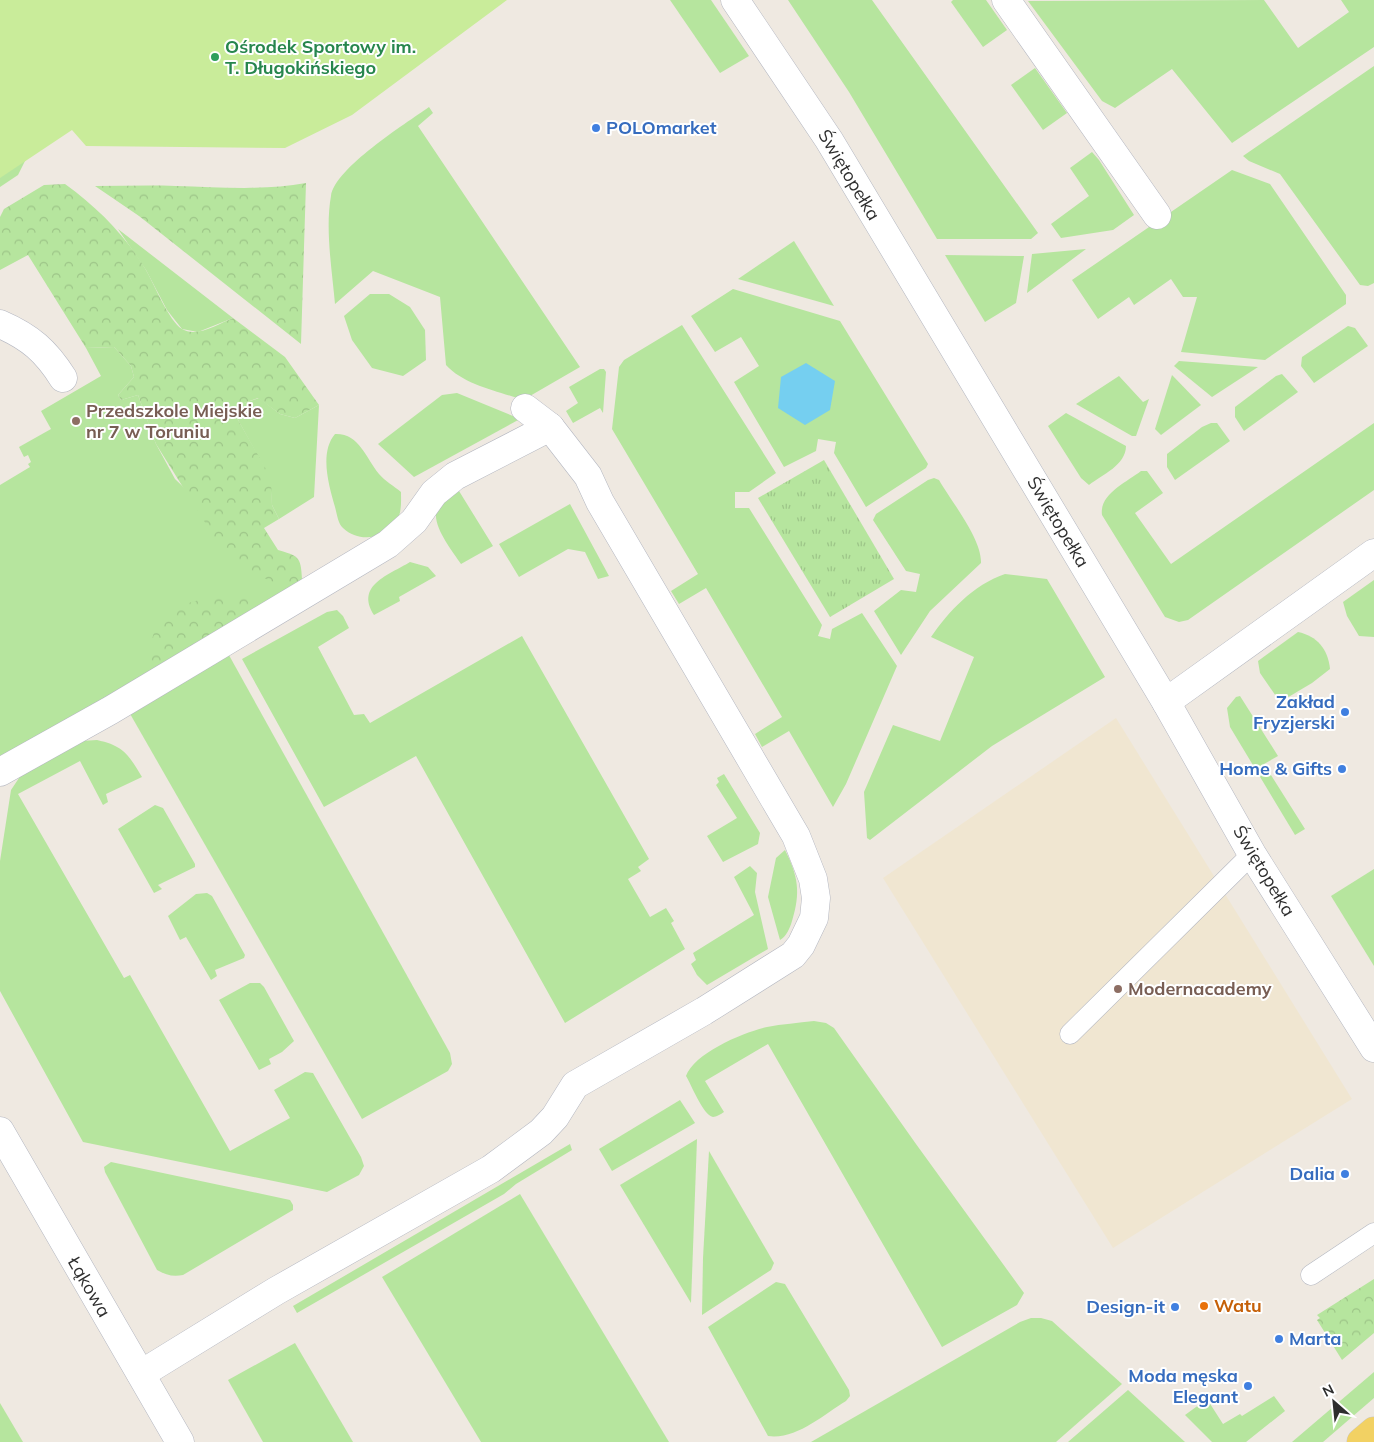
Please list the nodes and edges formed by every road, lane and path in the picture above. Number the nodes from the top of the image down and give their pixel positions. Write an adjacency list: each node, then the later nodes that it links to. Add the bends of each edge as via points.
1 (735, 0): 9 (street, Świętopełka, via 829,140)
2 (1006, 0): 3 (street)
3 (1157, 215)
4 (0, 324): 5 (street, via 22,333 47,354)
5 (63, 378)
6 (525, 408): 7 (street)
7 (550, 428): 10 (street, via 455,476 434,493 414,521 388,544 111,710); 17 (street, via 588,476 600,502 796,836 813,879 816,898 814,918 801,945 787,960 574,1085 555,1117 525,1146)
8 (1374, 553): 9 (street)
9 (1166, 702): 11 (street, Świętopełka)
10 (0, 772)
11 (1252, 854): 12 (lane); 13 (street, Świętopełka)
12 (1070, 1034)
13 (1374, 1048)
14 (0, 1131): 17 (street, Łąkowa)
15 (1374, 1233): 16 (lane)
16 (1311, 1275)
17 (141, 1374): 19 (street, Łąkowa)
18 (1374, 1431): 20 (main road)
19 (180, 1442)
20 (1361, 1442)

